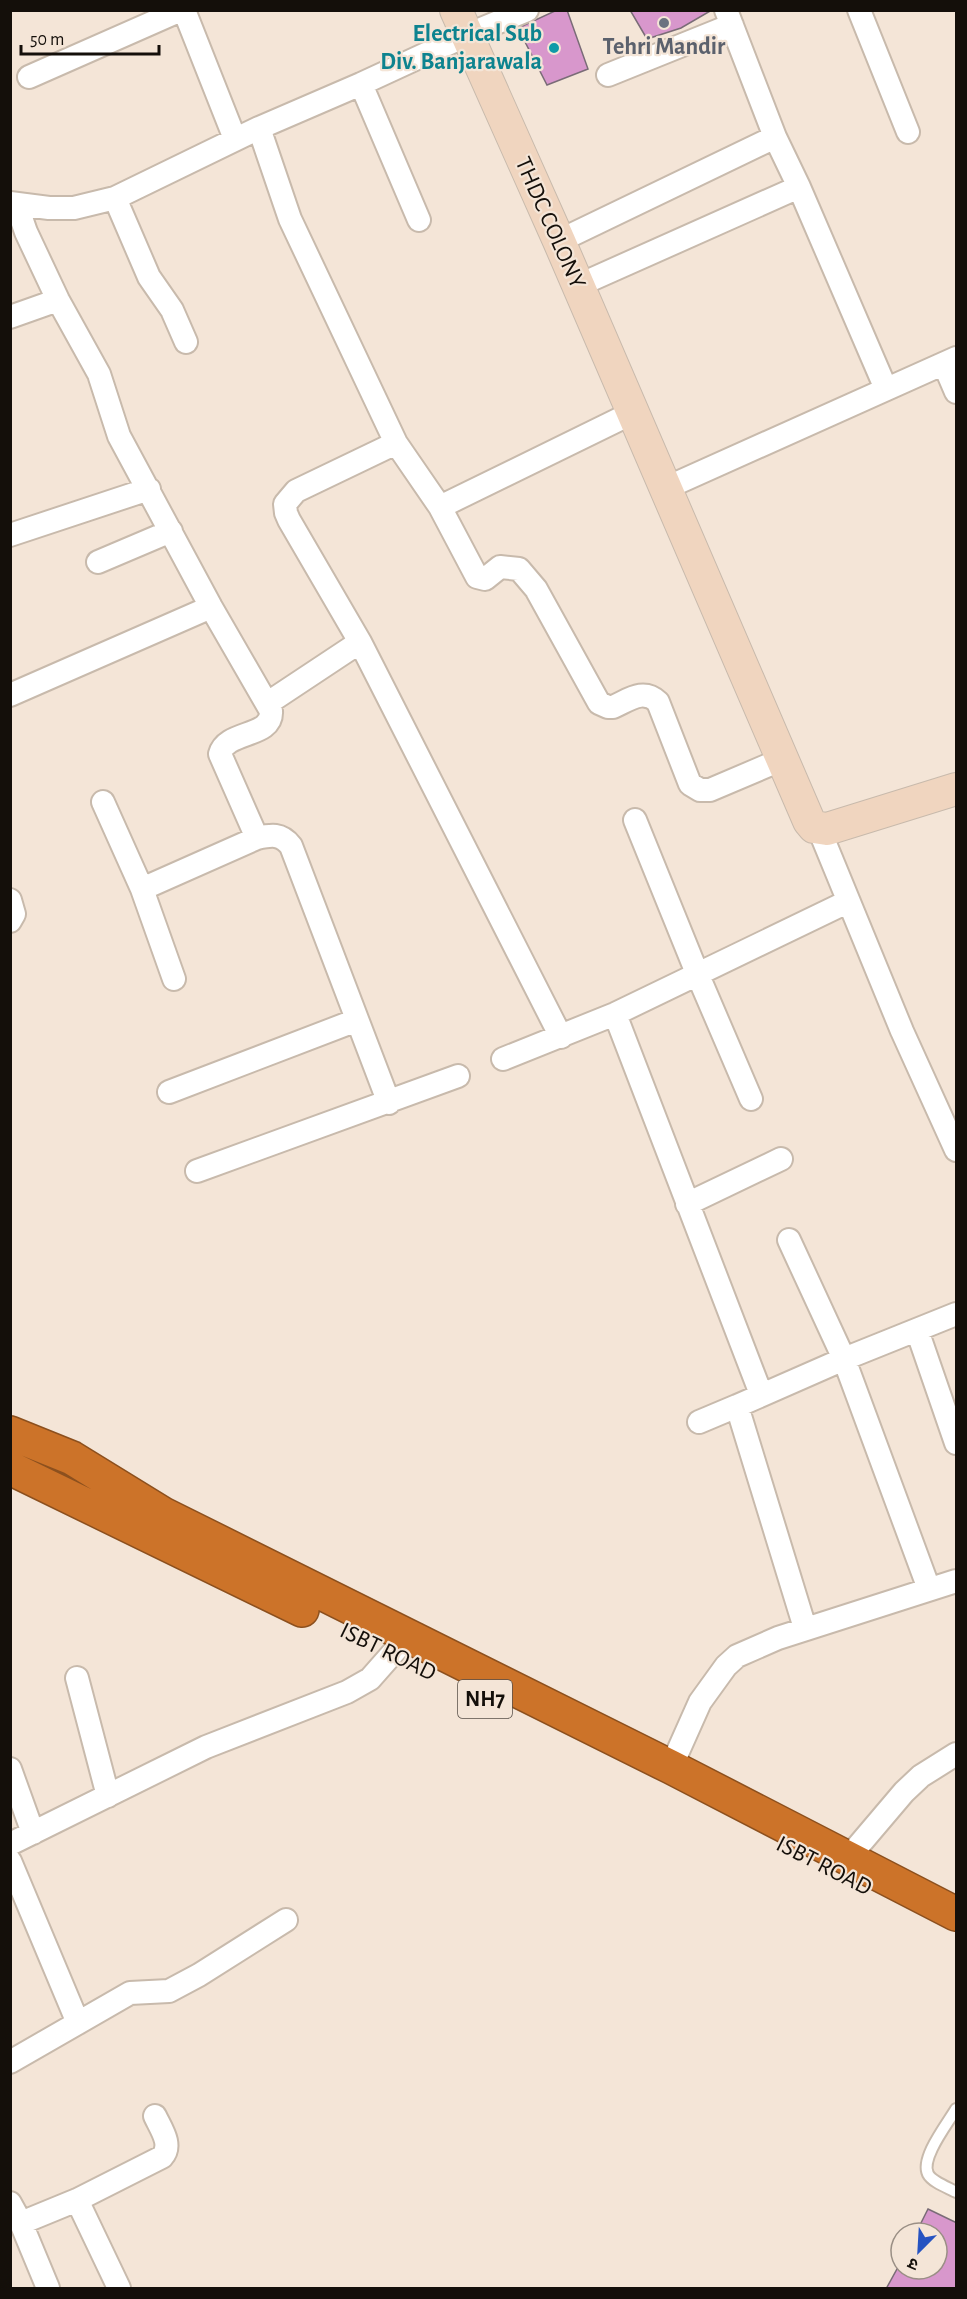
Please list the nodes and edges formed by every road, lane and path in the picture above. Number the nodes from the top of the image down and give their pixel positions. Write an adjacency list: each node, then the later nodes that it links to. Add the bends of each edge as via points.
1 (182, 10): 7 (street); 10 (street)
2 (527, 10): 5 (street)
3 (859, 10): 9 (street)
4 (729, 18): 6 (street); 11 (street)
5 (461, 23): 8 (street); 16 (street, THDC COLONY)
6 (608, 75)
7 (29, 77)
8 (361, 84): 10 (street); 15 (street)
9 (908, 132)
10 (246, 134): 13 (street); 25 (street)
11 (775, 137): 12 (street); 16 (street)
12 (799, 187): 17 (street); 22 (street)
13 (115, 198): 14 (street, via 74,208); 20 (street, via 149,277 172,310)
14 (14, 204): 18 (street)
15 (419, 220)
16 (559, 241): 17 (street, THDC COLONY)
17 (577, 286): 24 (street, THDC COLONY)
18 (58, 300): 19 (street); 27 (street, via 91,358 114,425)
19 (10, 317)
20 (186, 342)
21 (950, 361): 22 (street); 23 (street)
22 (886, 389): 26 (street)
23 (957, 392)
24 (632, 413): 26 (street, THDC COLONY); 28 (street)
25 (396, 443): 28 (street); 33 (street, via 296,491 285,504 289,520)
26 (666, 488): 36 (street, THDC COLONY)
27 (149, 489): 29 (street); 30 (street)
28 (440, 507): 36 (street, via 477,577 485,579 500,567 519,568 536,589 599,703 613,706 642,694 658,702 690,784 710,790)
29 (171, 531): 31 (street); 32 (street)
30 (10, 535)
31 (98, 562)
32 (211, 607): 34 (street); 35 (street)
33 (360, 642): 35 (street); 50 (street)
34 (10, 695)
35 (268, 703): 41 (street, via 268,722 226,743 220,754)
36 (783, 759): 40 (street, THDC COLONY, via 809,821)
37 (957, 789): 40 (street)
38 (103, 802): 42 (street)
39 (635, 820): 46 (street)
40 (819, 829): 44 (street)
41 (256, 838): 42 (street); 49 (street, via 280,836 291,846)
42 (142, 890): 47 (street)
43 (10, 900): 45 (street, via 14,914)
44 (847, 902): 46 (street); 56 (street, via 902,1031)
45 (10, 921)
46 (697, 973): 48 (street); 54 (street)
47 (174, 979)
48 (615, 1014): 50 (street); 60 (street)
49 (357, 1020): 53 (street); 55 (street)
50 (561, 1037): 51 (street)
51 (503, 1059)
52 (458, 1076): 55 (street)
53 (169, 1092)
54 (751, 1100)
55 (389, 1103): 59 (street)
56 (949, 1111): 57 (street)
57 (957, 1150)
58 (782, 1159): 60 (street)
59 (197, 1171)
60 (687, 1204): 65 (street)
61 (789, 1240): 64 (street)
62 (957, 1314): 63 (street)
63 (917, 1330): 64 (street); 69 (street)
64 (844, 1359): 65 (street); 72 (street)
65 (762, 1394): 66 (street)
66 (736, 1406): 67 (street); 73 (street)
67 (699, 1422)
68 (10, 1433): 74 (highway, NH7, via 72,1458 163,1514)
69 (957, 1443)
70 (10, 1468): 74 (highway, ISBT ROAD / NH7)
71 (957, 1581): 72 (street)
72 (929, 1589): 73 (street)
73 (805, 1628): 77 (street, via 749,1650 726,1666 692,1717)
74 (400, 1645): 77 (highway, NH7); 79 (street, via 370,1678 347,1692 206,1747); 80 (highway, ISBT ROAD / NH7)
75 (77, 1678): 79 (street)
76 (957, 1754): 83 (street, via 912,1784)
77 (671, 1767): 80 (highway, NH7)
78 (10, 1769): 81 (street)
79 (108, 1796): 81 (street)
80 (768, 1827): 83 (highway, NH7); 87 (highway, ISBT ROAD / NH7)
81 (33, 1833): 82 (street)
82 (10, 1844)
83 (848, 1858): 85 (highway, NH7)
84 (10, 1861): 88 (street)
85 (957, 1914)
86 (286, 1920): 88 (street, via 169,1991 130,1993)
87 (957, 1935)
88 (78, 2022): 89 (street)
89 (10, 2062)
90 (957, 2109): 92 (lane, via 928,2155 927,2165 933,2179)
91 (155, 2116): 93 (street, via 167,2143 165,2155)
92 (957, 2192)
93 (77, 2200): 95 (street); 97 (street)
94 (10, 2203): 95 (street)
95 (21, 2223): 96 (street)
96 (48, 2289)
97 (119, 2289)

